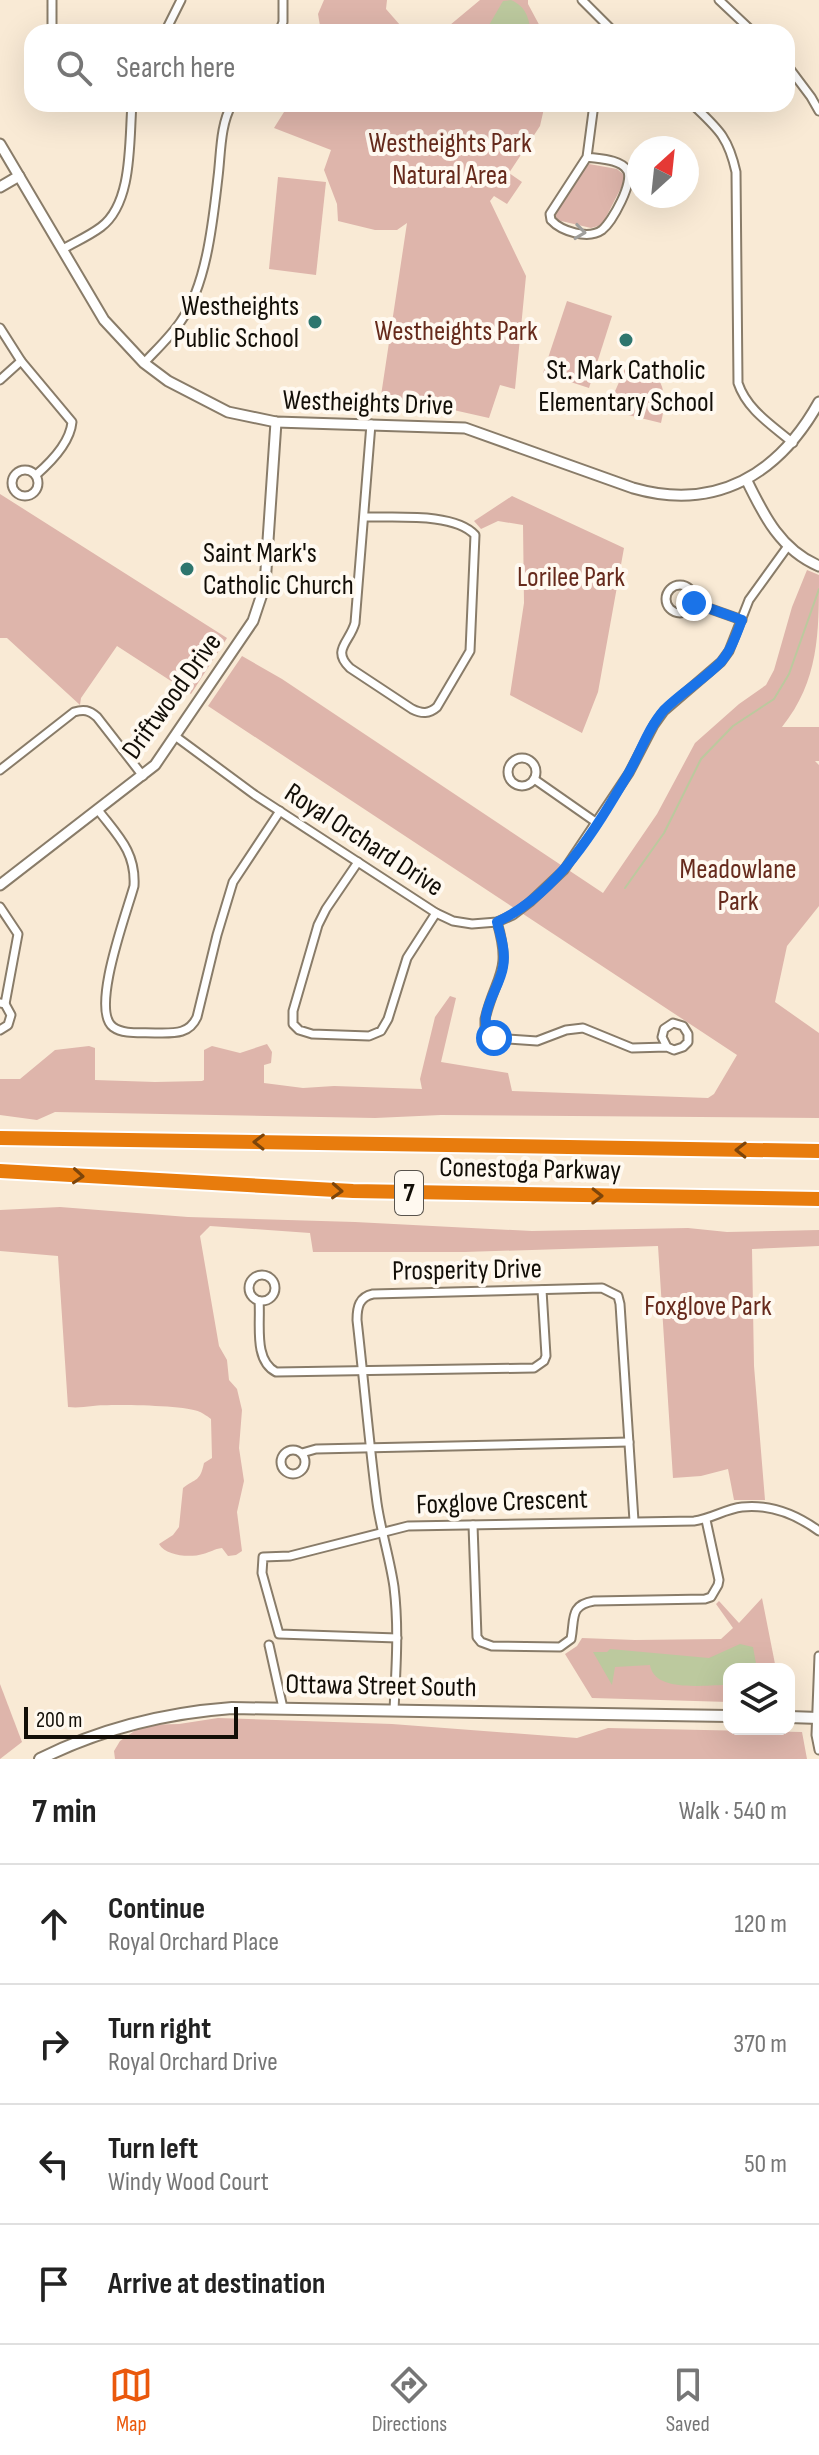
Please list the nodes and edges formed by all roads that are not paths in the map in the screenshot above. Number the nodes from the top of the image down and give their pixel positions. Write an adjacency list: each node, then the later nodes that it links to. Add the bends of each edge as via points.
1 (52, 0): 6 (street)
2 (181, 0): 7 (street)
3 (283, 0): 8 (street)
4 (582, 0): 9 (street)
5 (719, 0): 10 (street)
6 (52, 24)
7 (169, 24)
8 (282, 24)
9 (606, 24)
10 (744, 24)
11 (795, 73): 12 (street)
12 (815, 94): 13 (street)
13 (819, 111)
14 (131, 112): 22 (street, via 123,196 102,227)
15 (229, 112): 25 (street, via 211,240 199,279 182,320)
16 (593, 112): 19 (street)
17 (701, 112): 30 (street, via 722,132 736,172 738,383 753,409)
18 (0, 144): 20 (street, Westheights Drive)
19 (587, 157): 19 (street, one-way to 19, via 552,209 551,220 581,234 607,225 630,177 622,165)
20 (19, 176): 21 (street); 22 (street, Westheights Drive)
21 (0, 187)
22 (63, 249): 25 (street, Westheights Drive, via 104,320)
23 (0, 328): 24 (street)
24 (21, 361): 26 (street); 31 (street, via 72,422 50,463)
25 (144, 363): 28 (street, Westheights Drive, via 203,401)
26 (0, 380)
27 (819, 402): 30 (street, Westheights Drive)
28 (276, 422): 29 (street, Westheights Drive); 38 (street, Driftwood Drive, via 261,603)
29 (371, 424): 32 (street, Westheights Drive, via 465,428 654,494 717,491); 33 (street)
30 (793, 443): 32 (street, Westheights Drive)
31 (36, 475)
32 (747, 481): 34 (street)
33 (364, 517): 33 (street, via 355,623 342,647 343,661 412,709 428,712 437,707 470,651 475,535 444,520)
34 (788, 546): 35 (street); 37 (street, via 756,589)
35 (819, 566)
36 (694, 603): 37 (street)
37 (742, 620): 44 (street, via 721,662 664,711)
38 (175, 736): 40 (street, Driftwood Drive); 43 (street, Royal Orchard Drive)
39 (0, 770): 40 (street, via 82,710 97,717)
40 (143, 776): 42 (street, Driftwood Drive)
41 (534, 779): 44 (street)
42 (98, 810): 43 (street, via 127,847 135,870 104,998 105,1017 122,1031 175,1033 194,1025 233,882); 46 (street, Driftwood Drive)
43 (280, 811): 45 (street, Royal Orchard Drive)
44 (597, 823): 49 (street, via 564,870 530,902)
45 (358, 862): 48 (street, Royal Orchard Drive); 48 (street, via 318,925 293,1011 299,1030 369,1036 381,1031 407,958)
46 (0, 885)
47 (0, 907): 50 (street, via 18,934)
48 (436, 913): 49 (street, Royal Orchard Drive, via 472,924)
49 (497, 922): 52 (street, via 504,967 485,1019 488,1034 537,1041 583,1028 632,1048)
50 (3, 1004): 51 (street, via 11,1021)
51 (0, 1030)
52 (667, 1047)
53 (0, 1138): 54 (highway, Conestoga Parkway / 7, one-way to 53)
54 (819, 1151)
55 (0, 1171): 56 (highway, Conestoga Parkway / 7, one-way to 56, via 353,1191)
56 (819, 1199)
57 (542, 1290): 59 (street, via 546,1356 534,1368); 59 (street, Prosperity Drive, via 368,1295 357,1313); 60 (street, Prosperity Drive, via 602,1288 618,1296)
58 (259, 1301): 59 (street, via 263,1360 271,1370)
59 (363, 1371): 61 (street, Prosperity Drive)
60 (629, 1442): 61 (street); 64 (street, Prosperity Drive)
61 (370, 1447): 62 (street); 67 (street, Prosperity Drive)
62 (302, 1453)
63 (706, 1520): 64 (street, Foxglove Crescent); 65 (street, via 719,1580 711,1597 582,1604 574,1612 571,1639 560,1647 492,1646 477,1637); 66 (street, Foxglove Crescent, via 742,1507 763,1508 791,1514)
64 (634, 1521): 65 (street, Foxglove Crescent)
65 (473, 1525): 67 (street, Foxglove Crescent, via 408,1526)
66 (819, 1531)
67 (384, 1532): 68 (street, Prosperity Drive); 68 (street, Foxglove Crescent, via 290,1556 263,1557 262,1573 279,1634)
68 (397, 1638): 72 (street, Prosperity Drive)
69 (269, 1645): 71 (street)
70 (819, 1656): 75 (street)
71 (283, 1708): 72 (main road, Ottawa Street South); 77 (main road, Ottawa Street South, via 152,1718 79,1740)
72 (394, 1710): 73 (main road, Ottawa Street South)
73 (723, 1716)
74 (795, 1717): 75 (main road)
75 (818, 1718): 76 (street)
76 (819, 1750)
77 (40, 1759)

